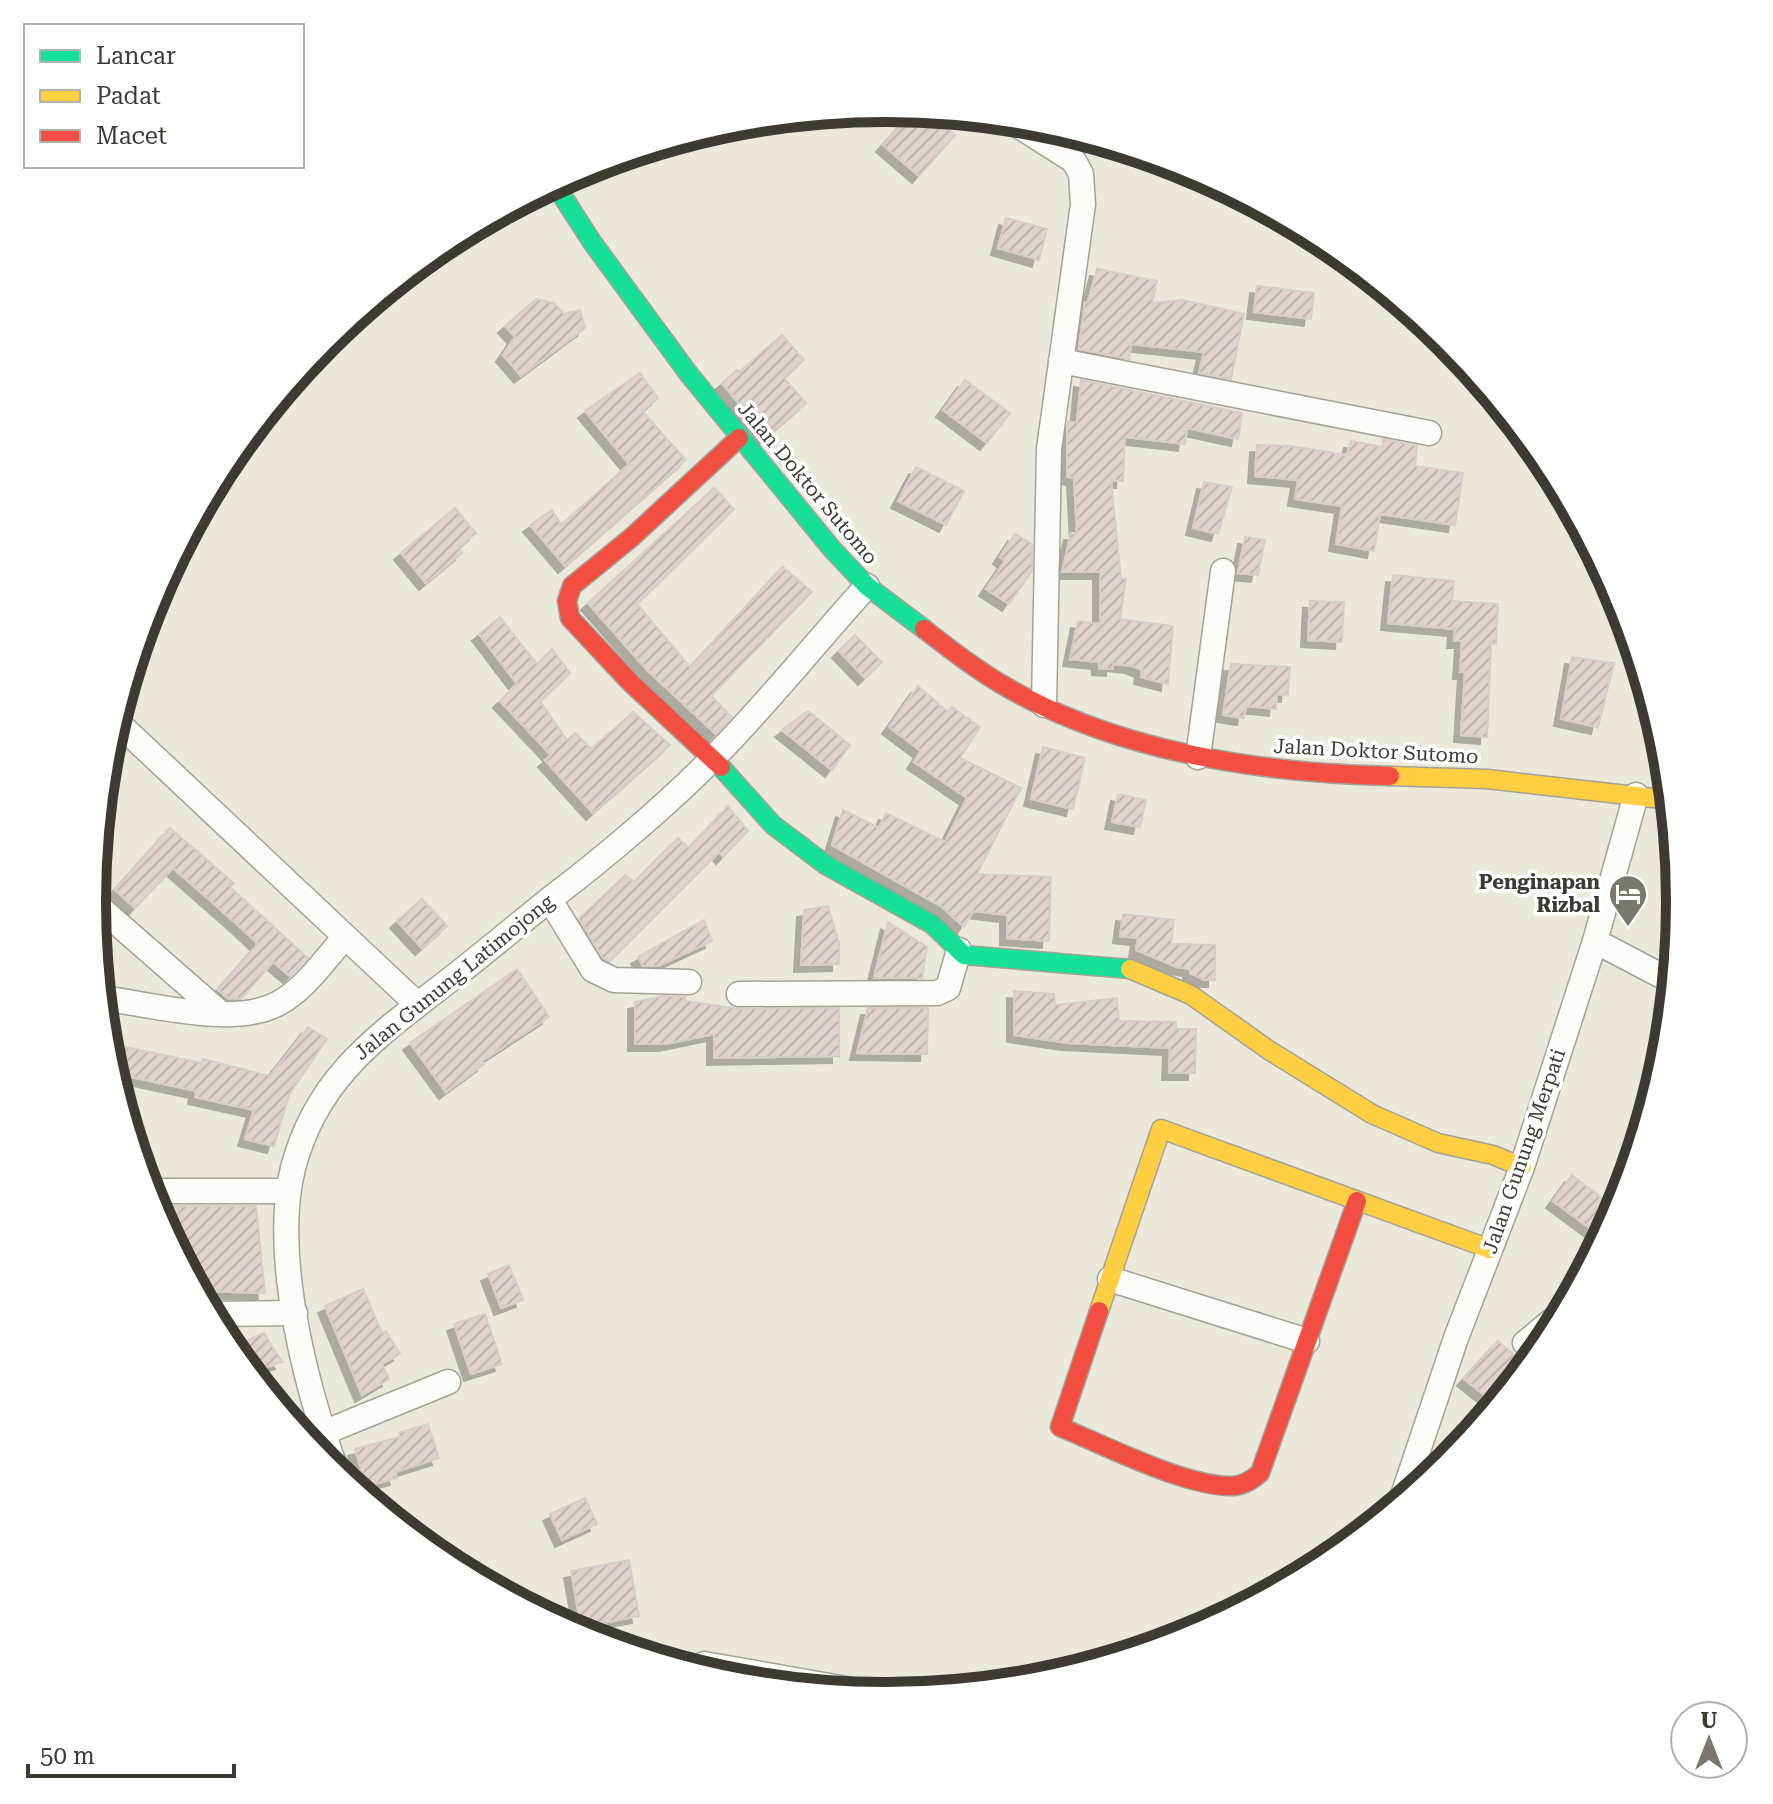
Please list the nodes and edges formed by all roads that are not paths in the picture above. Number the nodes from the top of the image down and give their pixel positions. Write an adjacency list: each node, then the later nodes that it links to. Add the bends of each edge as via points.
1 (1033, 135): 3 (street, via 1074,161 1081,174 1082,220)
2 (561, 193): 5 (street, Jalan Doktor Sutomo)
3 (1061, 361): 4 (street); 8 (street, via 1049,449)
4 (1429, 433)
5 (739, 438): 7 (street, Jalan Doktor Sutomo); 11 (street, via 572,586 567,601 570,618)
6 (1223, 571): 10 (street)
7 (867, 586): 8 (street, Jalan Doktor Sutomo, via 977,669); 11 (street, Jalan Gunung Latimojong)
8 (1044, 705): 10 (street, Jalan Doktor Sutomo, via 1100,729)
9 (126, 730): 16 (street)
10 (1198, 757): 12 (street, Jalan Doktor Sutomo, via 1344,775 1487,779)
11 (713, 758): 14 (street, Jalan Gunung Latimojong); 18 (street, via 795,845 932,924)
12 (1636, 795): 13 (street, Jalan Doktor Sutomo); 17 (street, Jalan Gunung Merpati)
13 (1660, 798)
14 (550, 900): 20 (street, via 593,970 614,980); 23 (street, Jalan Gunung Latimojong)
15 (106, 914): 24 (street)
16 (345, 937): 23 (street); 24 (street, via 280,1003 246,1015)
17 (1595, 941): 19 (street); 25 (street, Jalan Gunung Merpati)
18 (959, 950): 21 (street, via 948,988 937,993); 25 (street, via 972,957 1123,966 1191,995 1372,1114 1438,1143)
19 (1663, 977)
20 (689, 982)
21 (739, 994)
22 (113, 1000): 24 (street)
23 (417, 1004): 27 (street, Jalan Gunung Latimojong, via 362,1048 339,1075 301,1147)
24 (221, 1014)
25 (1522, 1167): 29 (street, Jalan Gunung Merpati)
26 (161, 1191): 27 (street)
27 (288, 1191): 31 (street, Jalan Gunung Latimojong, via 286,1252)
28 (1357, 1201): 29 (street); 30 (street, via 1161,1129); 34 (street)
29 (1490, 1249): 39 (street, Jalan Gunung Merpati)
30 (1110, 1279): 34 (street); 34 (street, via 1060,1427 1205,1482 1231,1487 1260,1473)
31 (295, 1313): 32 (street); 37 (street, Jalan Gunung Latimojong)
32 (224, 1314)
33 (1536, 1334): 35 (street)
34 (1307, 1341)
35 (1525, 1343)
36 (448, 1382): 38 (street)
37 (310, 1428)
38 (314, 1432)
39 (1407, 1483)

